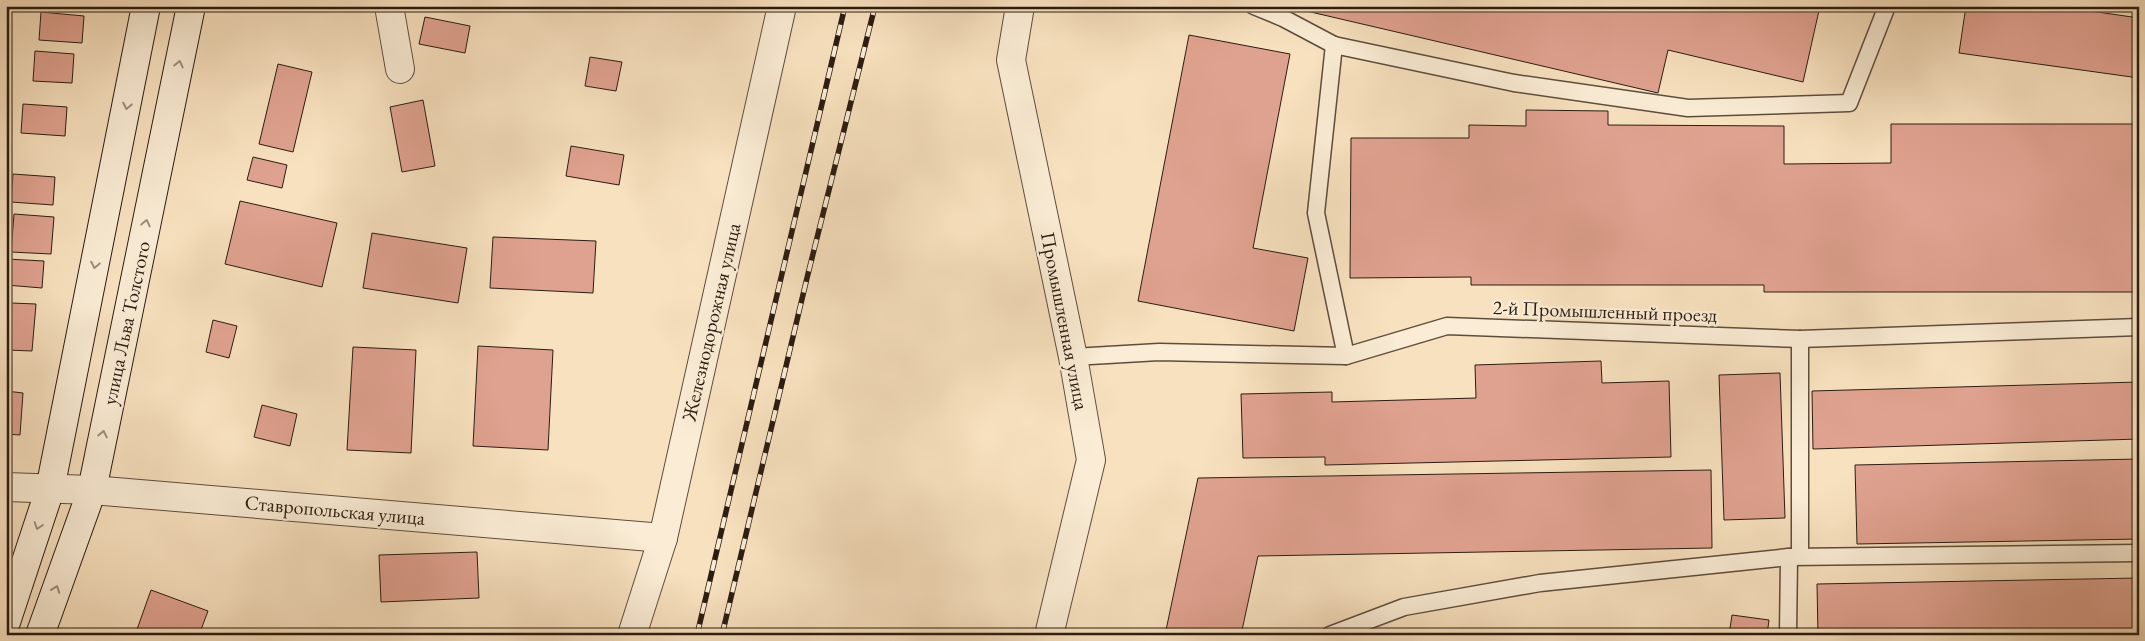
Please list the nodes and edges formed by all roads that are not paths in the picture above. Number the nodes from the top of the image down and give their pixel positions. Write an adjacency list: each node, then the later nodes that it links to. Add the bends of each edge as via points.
1 (146, 6): 15 (street, улица Льва Толстого, one-way to 15)
2 (191, 6): 16 (street, улица Льва Толстого, one-way to 2)
3 (390, 6): 9 (street)
4 (782, 6): 17 (street, Железнодорожная улица)
5 (1020, 6): 13 (street, Промышленная улица, via 1011,60)
6 (1254, 6): 8 (lane)
7 (1887, 6): 8 (lane, via 1850,103 1688,108 1514,83)
8 (1334, 45): 12 (lane, via 1316,213)
9 (400, 69)
10 (2139, 327): 11 (lane, 2-й Промышленный проезд)
11 (1800, 339): 12 (lane, 2-й Промышленный проезд, via 1447,326); 19 (lane)
12 (1346, 356): 13 (lane, 2-й Промышленный проезд, via 1159,352)
13 (1073, 357): 23 (street, Промышленная улица, via 1091,460)
14 (6, 487): 15 (street, Ставропольская улица)
15 (50, 489): 16 (street, Ставропольская улица); 20 (street, улица Льва Толстого, one-way to 20)
16 (92, 490): 17 (street, Ставропольская улица); 21 (street, улица Льва Толстого, one-way to 16)
17 (663, 538): 22 (street, Железнодорожная улица)
18 (2139, 553): 19 (lane)
19 (1794, 556): 24 (lane, via 1540,583 1404,607); 25 (lane)
20 (6, 622)
21 (40, 635)
22 (632, 635)
23 (1049, 635)
24 (1330, 635)
25 (1788, 635)

